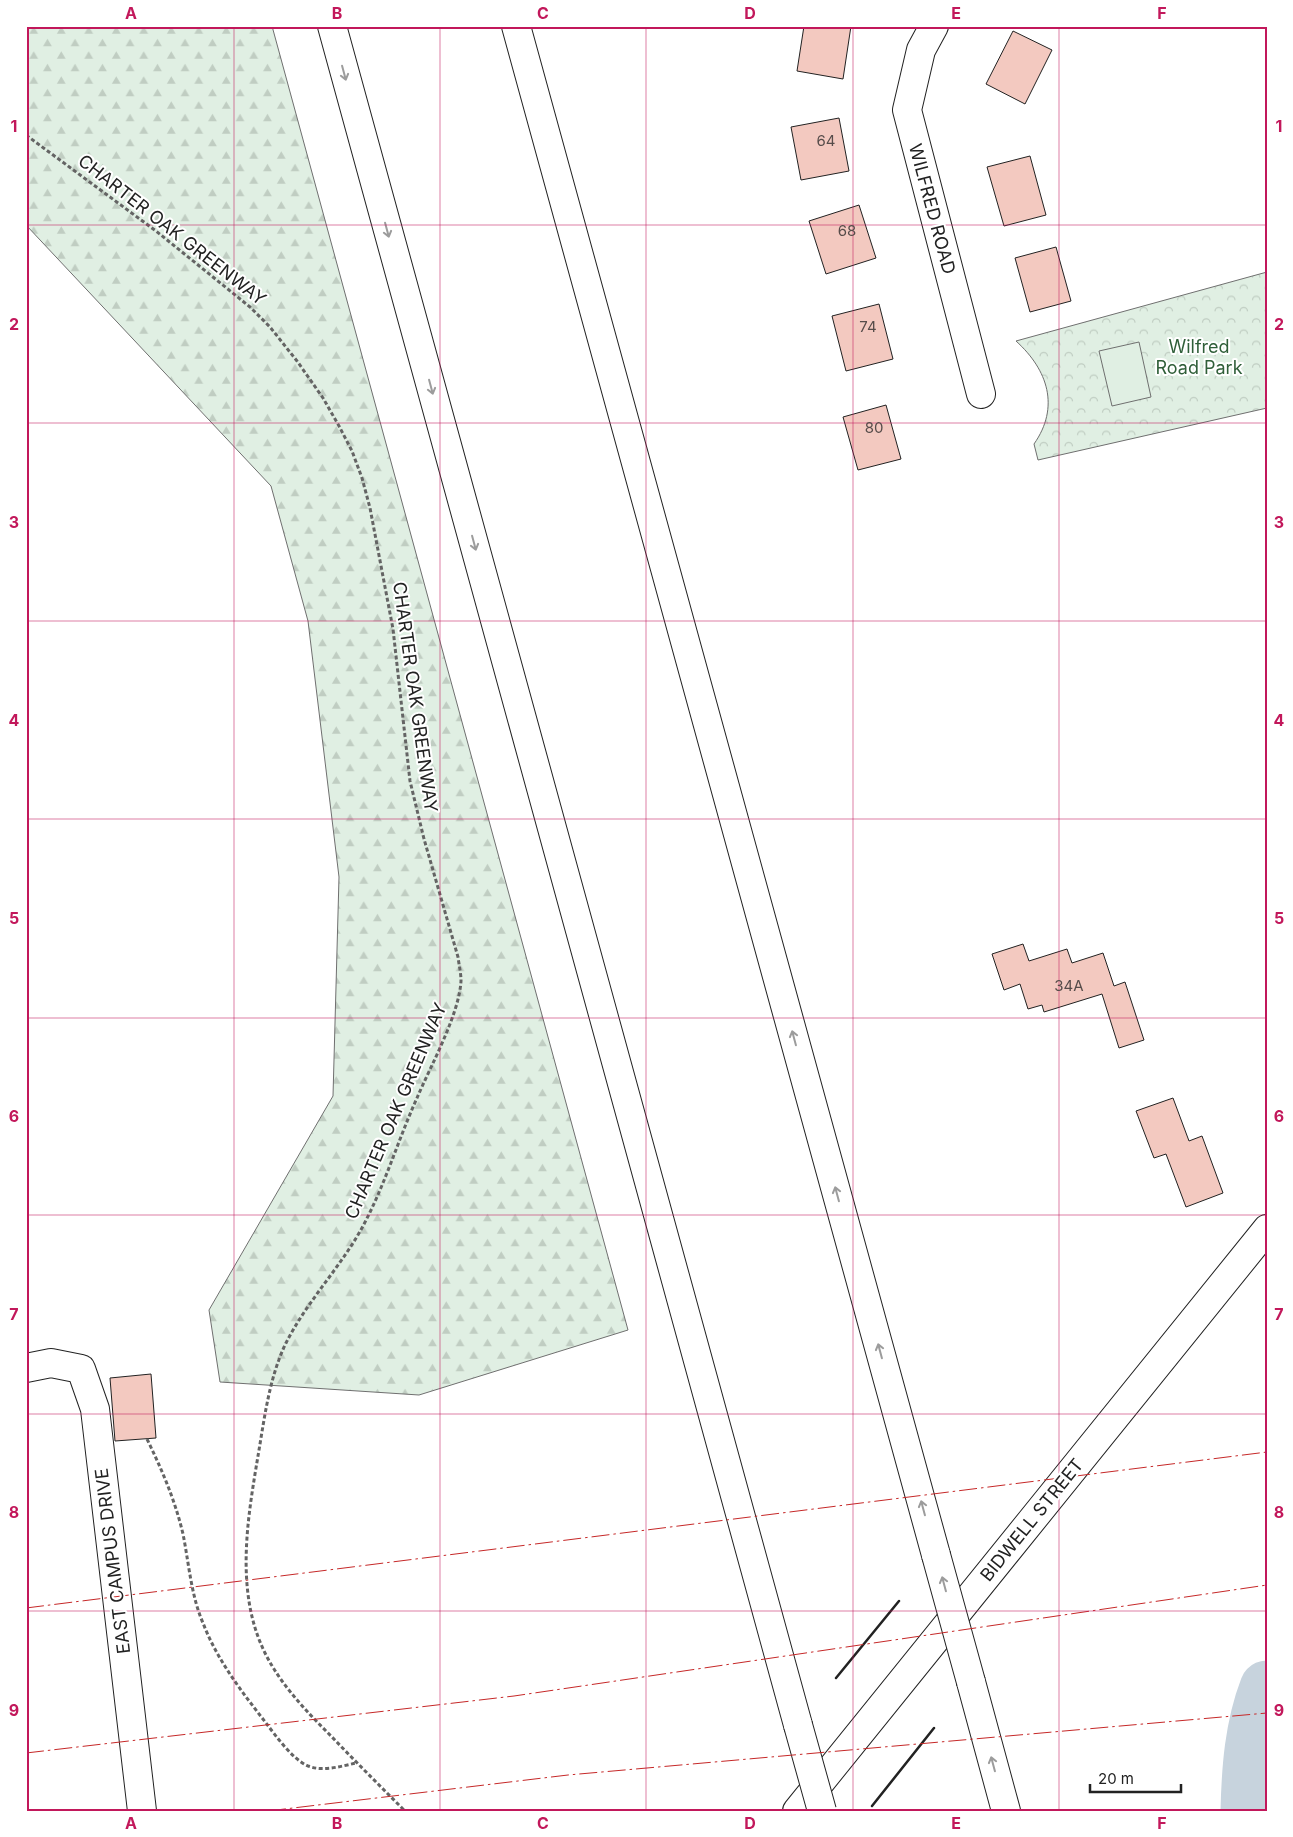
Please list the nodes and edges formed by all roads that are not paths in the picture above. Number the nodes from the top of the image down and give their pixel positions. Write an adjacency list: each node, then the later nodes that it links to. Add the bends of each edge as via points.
1 (332, 26): 9 (main road, one-way to 9, bridge)
2 (516, 26): 10 (main road, one-way to 2, bridge)
3 (934, 26): 4 (main road, WILFRED ROAD, via 921,50 907,110)
4 (981, 394)
5 (1267, 1229): 8 (main road, BIDWELL STREET)
6 (26, 1368): 7 (main road, EAST CAMPUS DRIVE, via 51,1363 81,1369 95,1409)
7 (142, 1811)
8 (797, 1811)
9 (822, 1811)
10 (1006, 1811)

